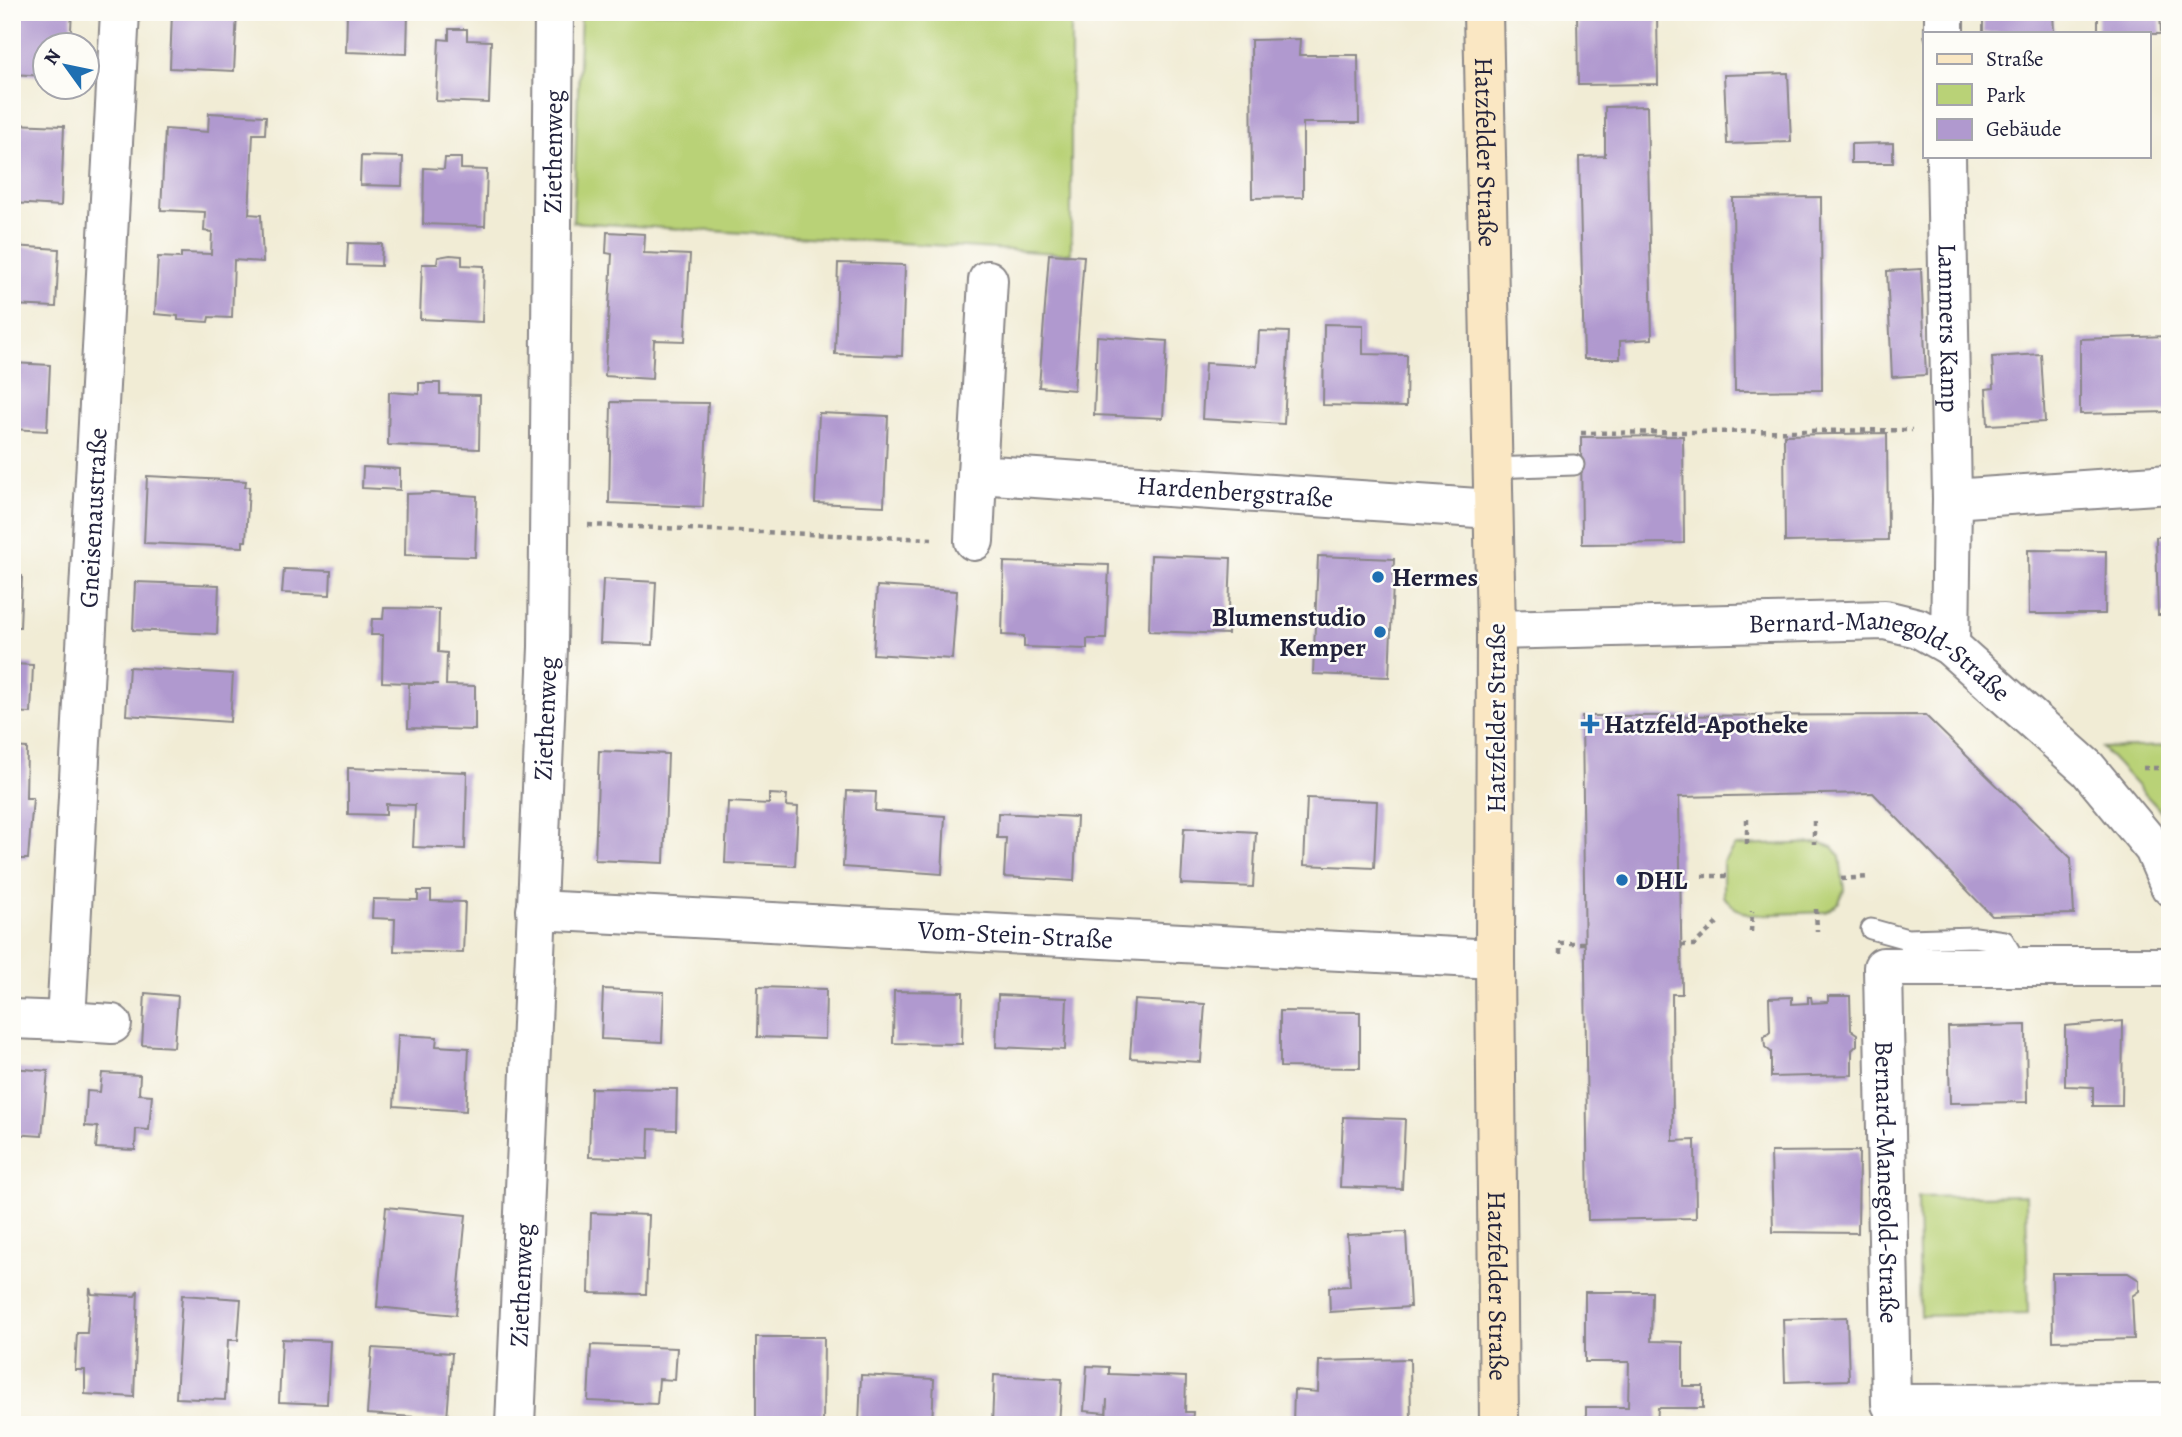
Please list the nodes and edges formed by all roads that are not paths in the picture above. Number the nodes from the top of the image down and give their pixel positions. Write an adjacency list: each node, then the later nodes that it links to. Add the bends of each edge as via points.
1 (120, 12): 24 (street, Gneisenaustraße)
2 (554, 12): 18 (street, Ziethenweg, via 548,648)
3 (1483, 12): 9 (street, Hatzfelder Straße)
4 (1944, 12): 5 (street)
5 (1944, 32)
6 (1946, 158): 12 (street, Lammers Kamp)
7 (988, 280): 10 (street)
8 (1574, 465): 9 (lane)
9 (1491, 468): 13 (street, Hatzfelder Straße)
10 (977, 474): 13 (street, Hardenbergstraße); 14 (street)
11 (2170, 484): 12 (street)
12 (1952, 499): 16 (street, Lammers Kamp)
13 (1492, 509): 15 (street, Hatzfelder Straße)
14 (974, 541)
15 (1496, 630): 16 (street, Bernard-Manegold-Straße, via 1885,620 1918,628); 20 (street, Hatzfelder Straße)
16 (1950, 646): 17 (street, Bernard-Manegold-Straße, via 2088,769 2154,849)
17 (2170, 886)
18 (536, 910): 20 (street, Vom-Stein-Straße); 27 (street, Ziethenweg)
19 (1871, 929): 21 (lane, via 1907,939 2004,941)
20 (1495, 959): 28 (street, Hatzfelder Straße)
21 (2019, 967): 22 (street, Bernard-Manegold-Straße); 26 (street, Bernard-Manegold-Straße, via 1883,967 1891,1404)
22 (2170, 967)
23 (12, 1019): 24 (street)
24 (66, 1021): 25 (street)
25 (112, 1024)
26 (2170, 1403)
27 (515, 1425)
28 (1499, 1425)

